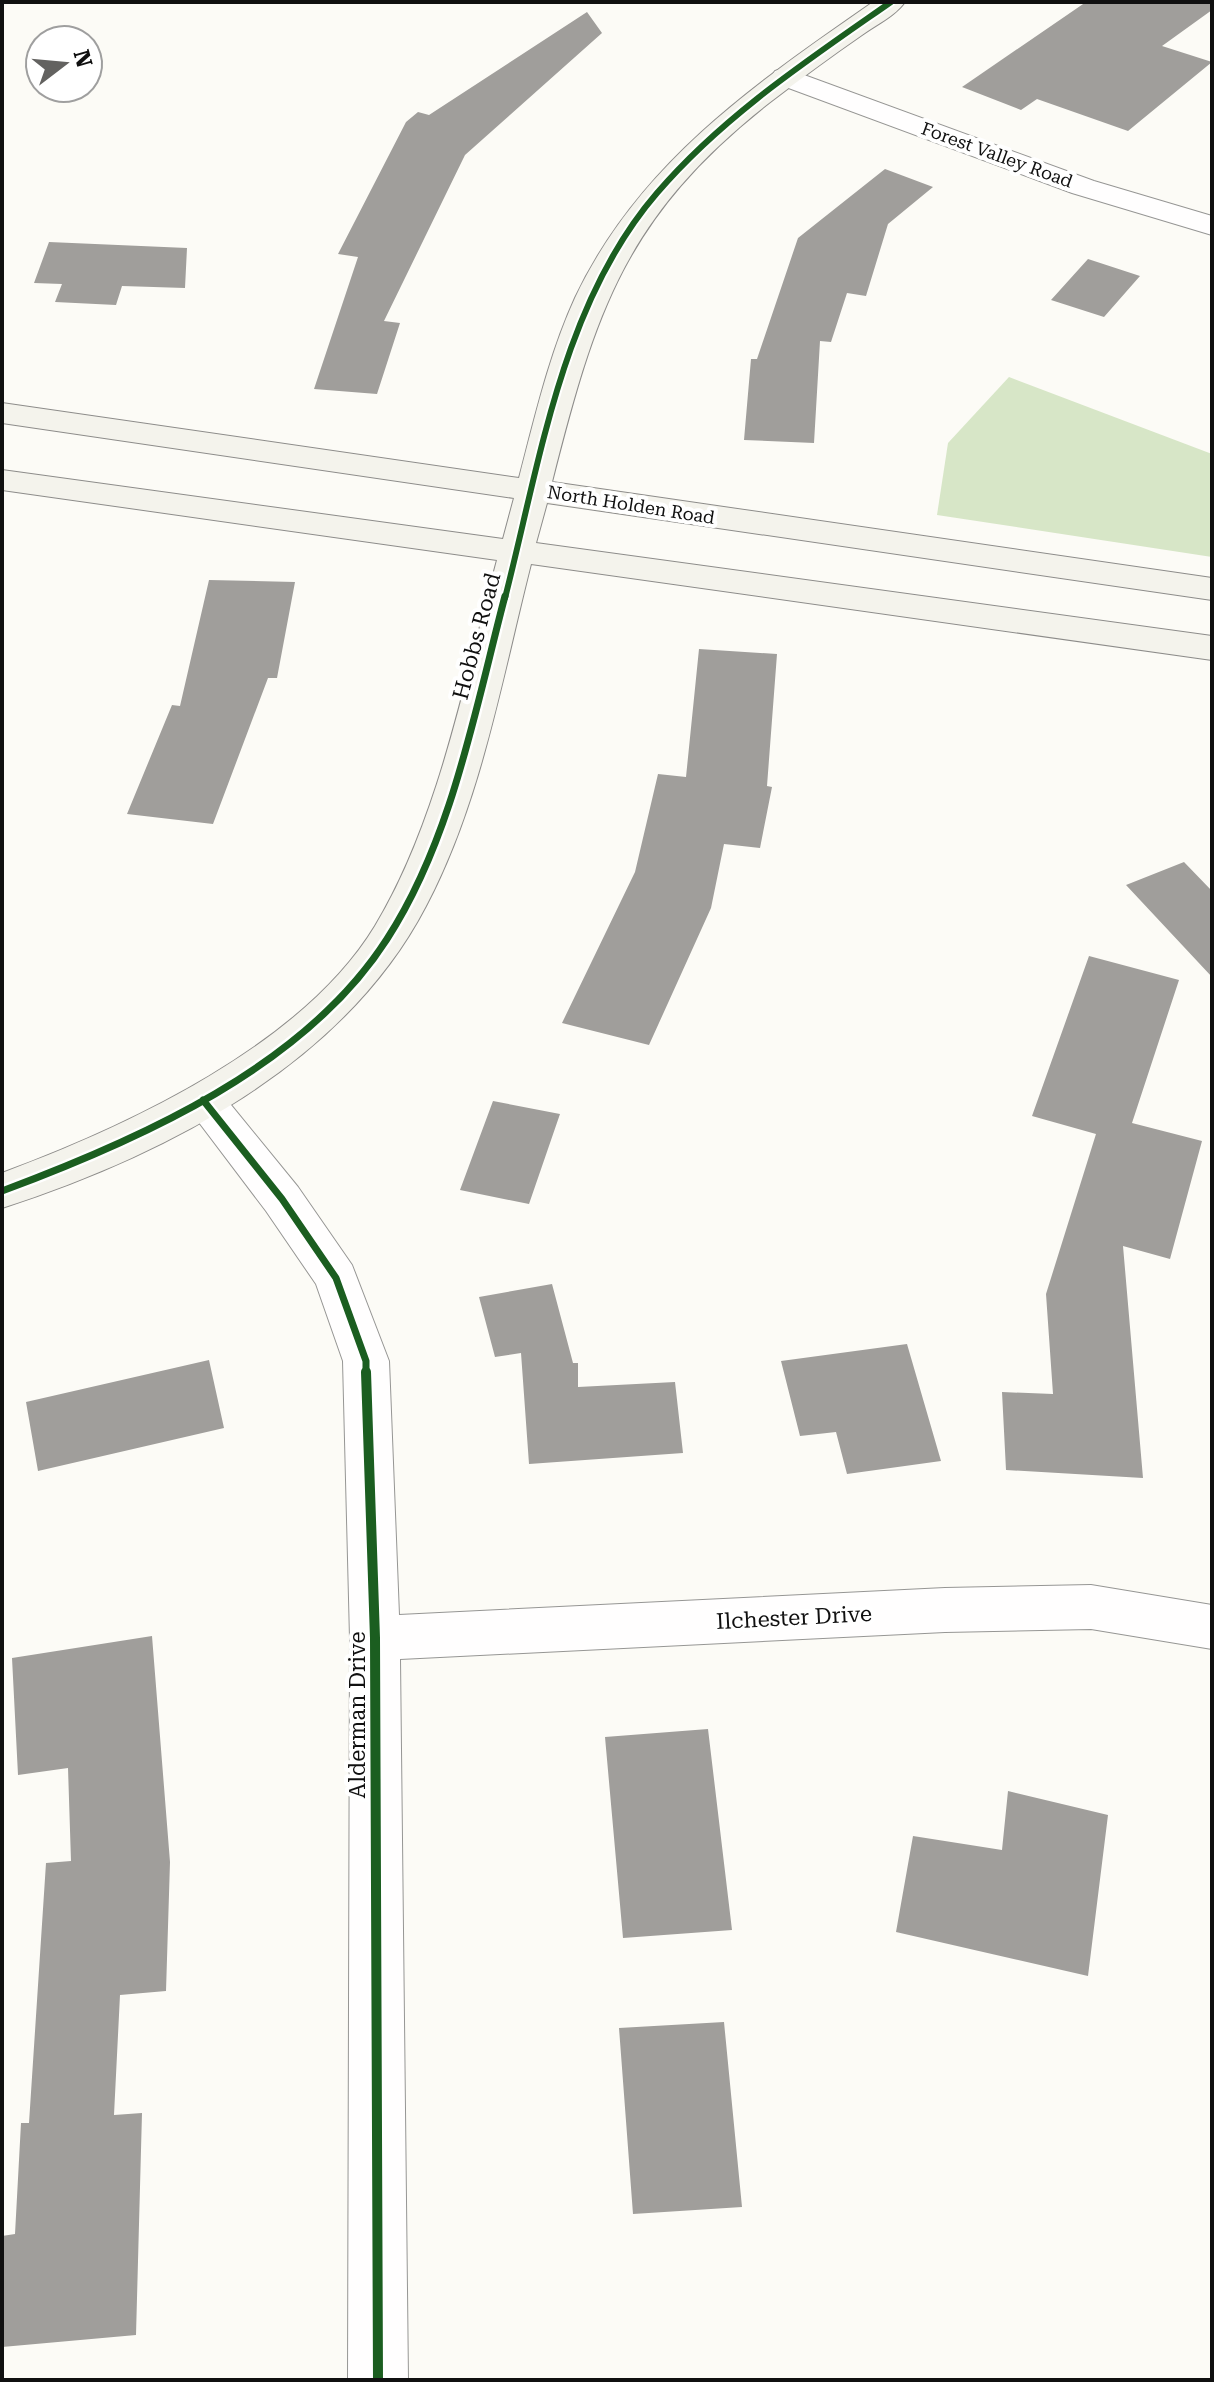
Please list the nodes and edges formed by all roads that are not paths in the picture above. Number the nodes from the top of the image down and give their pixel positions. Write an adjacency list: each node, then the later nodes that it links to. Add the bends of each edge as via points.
1 (891, 2): 2 (main road, Hobbs Road)
2 (785, 77): 3 (street, Forest Valley Road, via 1083,187); 6 (main road, Hobbs Road, via 681,162 614,252 582,315)
3 (1212, 226)
4 (2, 413): 6 (main road, North Holden Road)
5 (2, 480): 7 (main road)
6 (533, 490): 7 (main road, Hobbs Road); 8 (main road, North Holden Road)
7 (518, 550): 9 (main road); 10 (main road, Hobbs Road, via 445,814 410,898 366,968 315,1020)
8 (1212, 589)
9 (1212, 648)
10 (203, 1100): 11 (main road, Hobbs Road, via 102,1153); 13 (street, Alderman Drive, via 282,1199 336,1278 366,1361)
11 (2, 1191)
12 (1212, 1627): 13 (street, Ilchester Drive, via 1091,1607)
13 (375, 1638): 14 (street, Alderman Drive)
14 (378, 2380)

